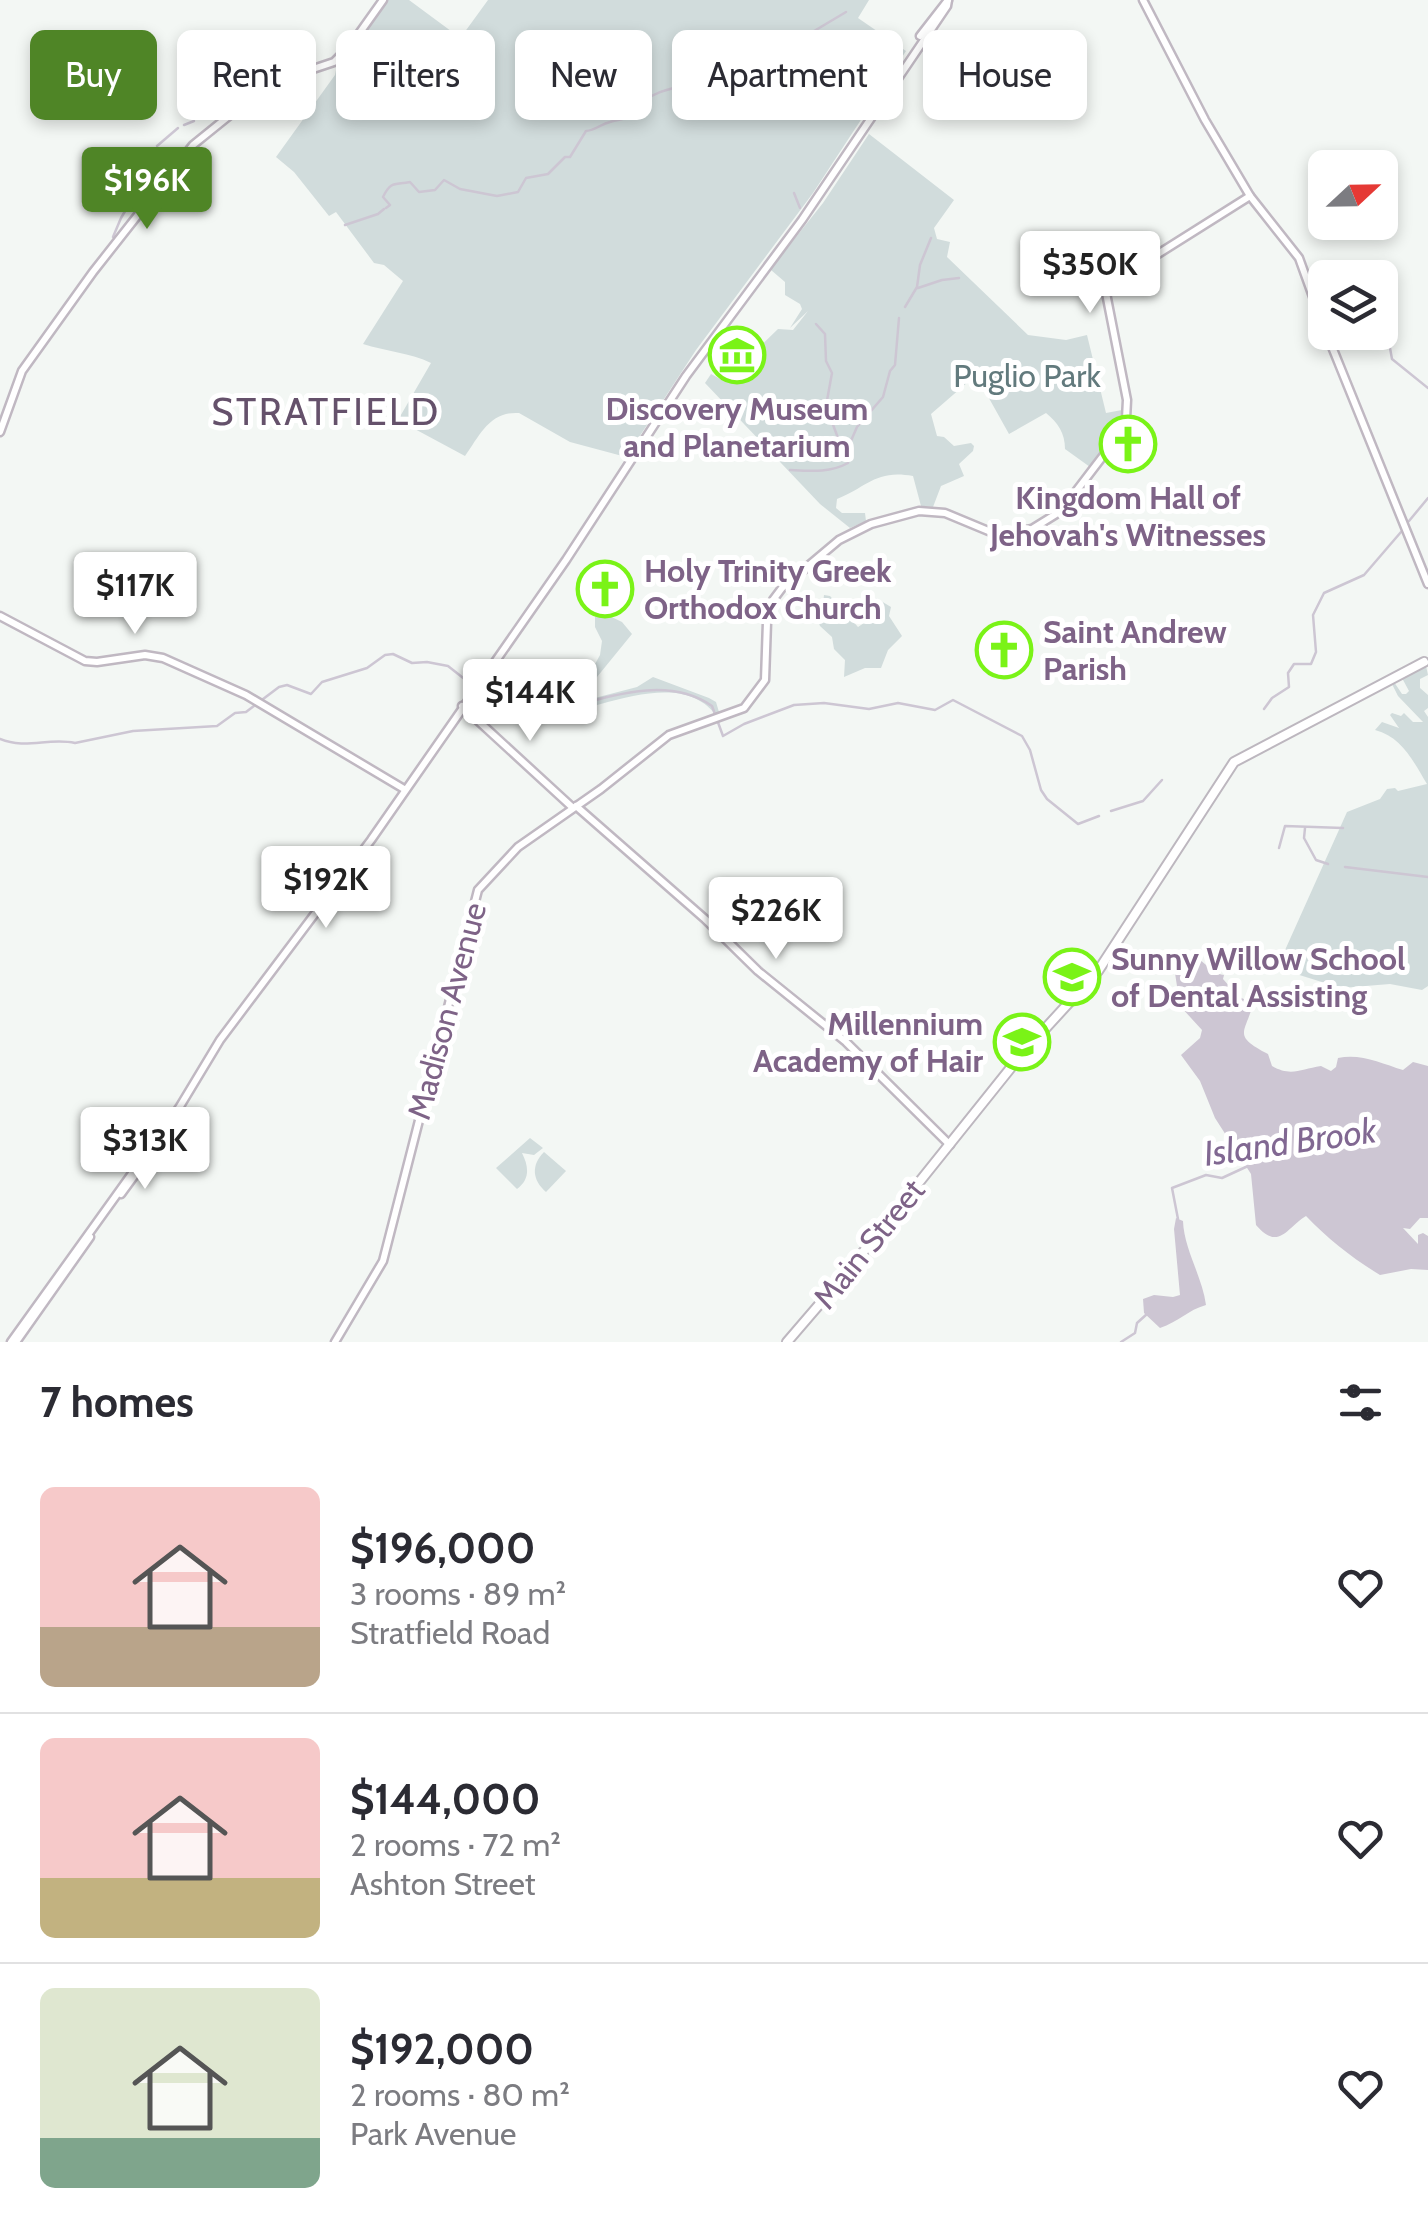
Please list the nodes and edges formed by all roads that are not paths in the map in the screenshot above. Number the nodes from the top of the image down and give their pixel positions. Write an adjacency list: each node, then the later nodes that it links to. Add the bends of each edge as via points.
1 (383, 0): 7 (main road, via 352,45 328,65 261,90 193,145 22,371)
2 (948, 0): 11 (main road)
3 (1142, 0): 4 (main road)
4 (1250, 196): 5 (main road, via 1299,258); 13 (main road, Madison Avenue, via 1106,293 1126,419 1061,511 1032,529 998,535 945,513 919,511 839,540 774,600 763,684 742,710 669,735)
5 (1308, 282)
6 (1334, 350): 8 (main road)
7 (0, 432)
8 (1428, 584)
9 (0, 616): 12 (main road, via 85,660 154,656 257,702)
10 (1426, 661): 14 (main road, Main Street, via 1247,755 1230,772 1098,970)
11 (462, 706): 12 (main road); 13 (main road)
12 (404, 789): 15 (main road)
13 (574, 807): 14 (main road, via 846,1042); 16 (main road, Madison Avenue, via 518,847 474,898 383,1261)
14 (950, 1145): 17 (main road, Main Street)
15 (14, 1342)
16 (335, 1342)
17 (790, 1342)

